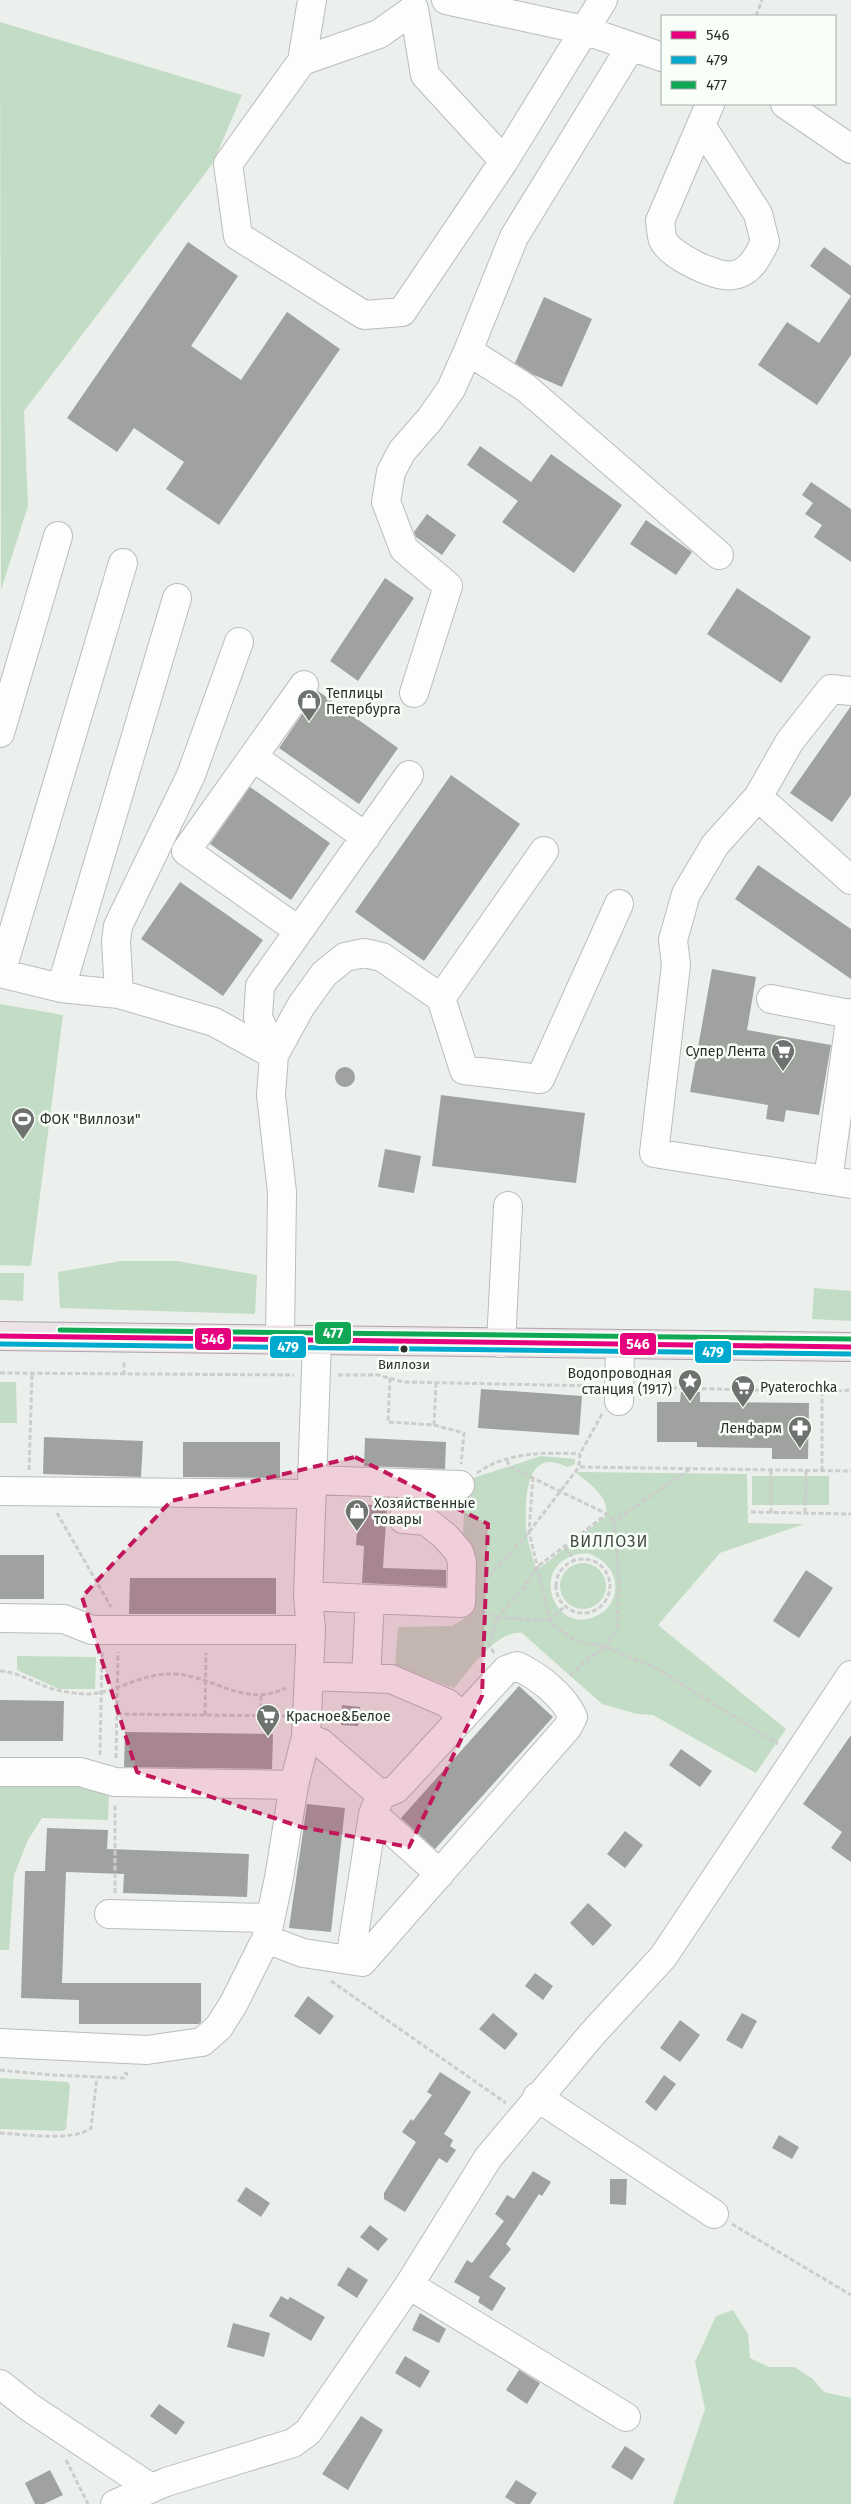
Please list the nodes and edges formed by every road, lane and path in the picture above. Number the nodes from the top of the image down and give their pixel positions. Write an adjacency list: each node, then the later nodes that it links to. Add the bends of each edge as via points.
1 (312, 0): 10 (street)
2 (446, 0): 7 (street)
3 (603, 0): 7 (street)
4 (762, 0): 6 (path)
5 (415, 4): 10 (street, via 380,34); 14 (street, via 425,75)
6 (756, 15)
7 (584, 30): 8 (street); 14 (street)
8 (630, 48): 9 (street); 15 (street, via 514,237)
9 (661, 57)
10 (302, 61): 14 (street, via 228,164 238,236 364,315 402,312)
11 (786, 105): 13 (street)
12 (705, 114): 12 (street, via 660,221 663,241 677,254 714,274 735,276 754,264 765,242 758,214)
13 (851, 149)
14 (504, 161)
15 (468, 352): 17 (street, via 526,388); 23 (street, via 450,389 430,419 402,451 389,482 386,502 404,549 448,586)
16 (58, 536): 24 (street)
17 (719, 555)
18 (123, 563): 33 (street)
19 (177, 598): 34 (street)
20 (239, 642): 35 (street, via 190,775 118,926)
21 (304, 685): 25 (street)
22 (851, 691): 27 (street, via 831,689 790,742)
23 (414, 693)
24 (0, 733)
25 (253, 757): 28 (street); 32 (street, via 186,851)
26 (409, 775): 28 (street)
27 (758, 796): 30 (street); 40 (street, via 715,845 686,894 673,940 676,965 654,1153)
28 (366, 837): 32 (street)
29 (544, 851): 36 (street)
30 (851, 880)
31 (619, 904): 36 (street, via 540,1079 464,1070)
32 (299, 931): 39 (street, via 260,986 258,1017)
33 (0, 973): 34 (street)
34 (60, 988): 35 (street)
35 (120, 994): 39 (street, via 214,1022)
36 (440, 998): 39 (street, via 382,958 364,953 345,957 324,974 301,1006)
37 (771, 999): 38 (street)
38 (851, 1014): 40 (street)
39 (274, 1055): 43 (street, via 271,1095 282,1192)
40 (840, 1182)
41 (508, 1206): 45 (street)
42 (0, 1336): 43 (main road)
43 (280, 1339): 44 (main road)
44 (317, 1341): 45 (main road); 50 (street)
45 (501, 1343): 46 (main road)
46 (620, 1344): 47 (main road); 55 (street)
47 (851, 1346)
48 (0, 1373): 49 (path)
49 (32, 1374): 50 (path); 66 (path)
50 (316, 1375): 51 (path, via 378,1374); 68 (street)
51 (390, 1378): 52 (path, via 403,1382); 56 (path, via 388,1422)
52 (436, 1383): 55 (path); 56 (path)
53 (851, 1390): 54 (path)
54 (822, 1392): 55 (path); 63 (path)
55 (615, 1399): 57 (path)
56 (434, 1424): 67 (path, via 464,1433)
57 (580, 1454): 58 (path, via 540,1452); 59 (path)
58 (507, 1460): 65 (path, via 510,1467); 67 (path, via 483,1468)
59 (579, 1467): 60 (path); 70 (path)
60 (690, 1469): 61 (path); 77 (path)
61 (771, 1470): 62 (path); 72 (path)
62 (806, 1470): 63 (path); 73 (path)
63 (822, 1471): 64 (path)
64 (851, 1471)
65 (533, 1477): 70 (path); 78 (path)
66 (37, 1484): 68 (street); 69 (street); 92 (path, via 116,1614)
67 (460, 1485): 68 (street)
68 (312, 1487): 84 (street)
69 (0, 1491)
70 (561, 1491): 74 (path); 78 (path)
71 (751, 1512): 72 (path)
72 (770, 1512): 73 (path)
73 (805, 1513): 75 (path)
74 (607, 1514): 77 (path); 79 (path)
75 (851, 1514)
76 (403, 1519): 86 (street, via 426,1521 459,1552)
77 (614, 1521): 83 (path)
78 (529, 1532): 81 (path); 86 (path)
79 (565, 1546): 80 (path); 81 (path)
80 (574, 1560): 82 (path, via 593,1560 601,1566); 87 (path, via 559,1572 556,1580 558,1599)
81 (537, 1567): 89 (path, via 520,1593); 90 (path)
82 (610, 1582): 83 (path); 87 (path, via 610,1592 600,1608 582,1614)
83 (619, 1582): 93 (path, via 618,1629)
84 (308, 1596): 85 (street); 91 (street)
85 (370, 1599): 86 (street); 99 (street)
86 (463, 1603): 89 (path)
87 (564, 1607): 90 (path)
88 (0, 1618): 92 (street, via 64,1619 92,1630)
89 (497, 1618): 90 (path); 95 (path, via 489,1645)
90 (550, 1620): 93 (path, via 576,1641)
91 (311, 1630): 92 (street); 98 (street)
92 (111, 1631): 101 (path); 102 (path)
93 (606, 1647): 103 (path, via 585,1661); 110 (path, via 656,1668)
94 (206, 1655): 100 (path)
95 (506, 1670): 103 (street, via 517,1666 531,1673); 108 (street)
96 (0, 1671): 102 (path, via 48,1688 84,1694)
97 (851, 1675): 110 (street)
98 (309, 1676): 99 (street); 104 (path, via 276,1693); 109 (street)
99 (366, 1678): 108 (street, via 391,1679 447,1703)
100 (206, 1681): 101 (path, via 178,1674 155,1674); 104 (path, via 239,1693); 106 (path)
101 (117, 1687): 102 (path); 105 (path)
102 (102, 1692): 112 (path)
103 (554, 1693): 115 (street, via 568,1705 573,1716 567,1728)
104 (261, 1694): 107 (path)
105 (117, 1714): 106 (path); 112 (path)
106 (205, 1715): 107 (path)
107 (261, 1716): 109 (path)
108 (463, 1716): 114 (street, via 396,1789)
109 (300, 1726): 113 (street); 114 (street, via 322,1743)
110 (798, 1756): 124 (street, via 663,1957)
111 (0, 1772): 112 (street, via 80,1772)
112 (108, 1780): 113 (street); 116 (path)
113 (294, 1786): 117 (street)
114 (377, 1805): 115 (street); 119 (street)
115 (440, 1874): 119 (street, via 362,1962)
116 (112, 1914): 117 (street)
117 (267, 1928): 118 (street); 120 (street, via 234,2003 219,2027 202,2042 147,2050)
118 (303, 1952): 119 (street); 124 (path, via 338,1987)
119 (350, 1960)
120 (0, 2043)
121 (0, 2070): 123 (path)
122 (125, 2072): 123 (path, via 127,2077 124,2078)
123 (97, 2077): 125 (path, via 91,2128 84,2134)
124 (530, 2106): 126 (street); 127 (street, via 488,2158)
125 (0, 2133)
126 (714, 2214): 128 (path)
127 (409, 2285): 130 (street); 131 (street, via 308,2432 293,2443)
128 (851, 2295)
129 (0, 2384): 131 (street)
130 (626, 2417)
131 (151, 2488): 132 (street)
132 (114, 2504)

